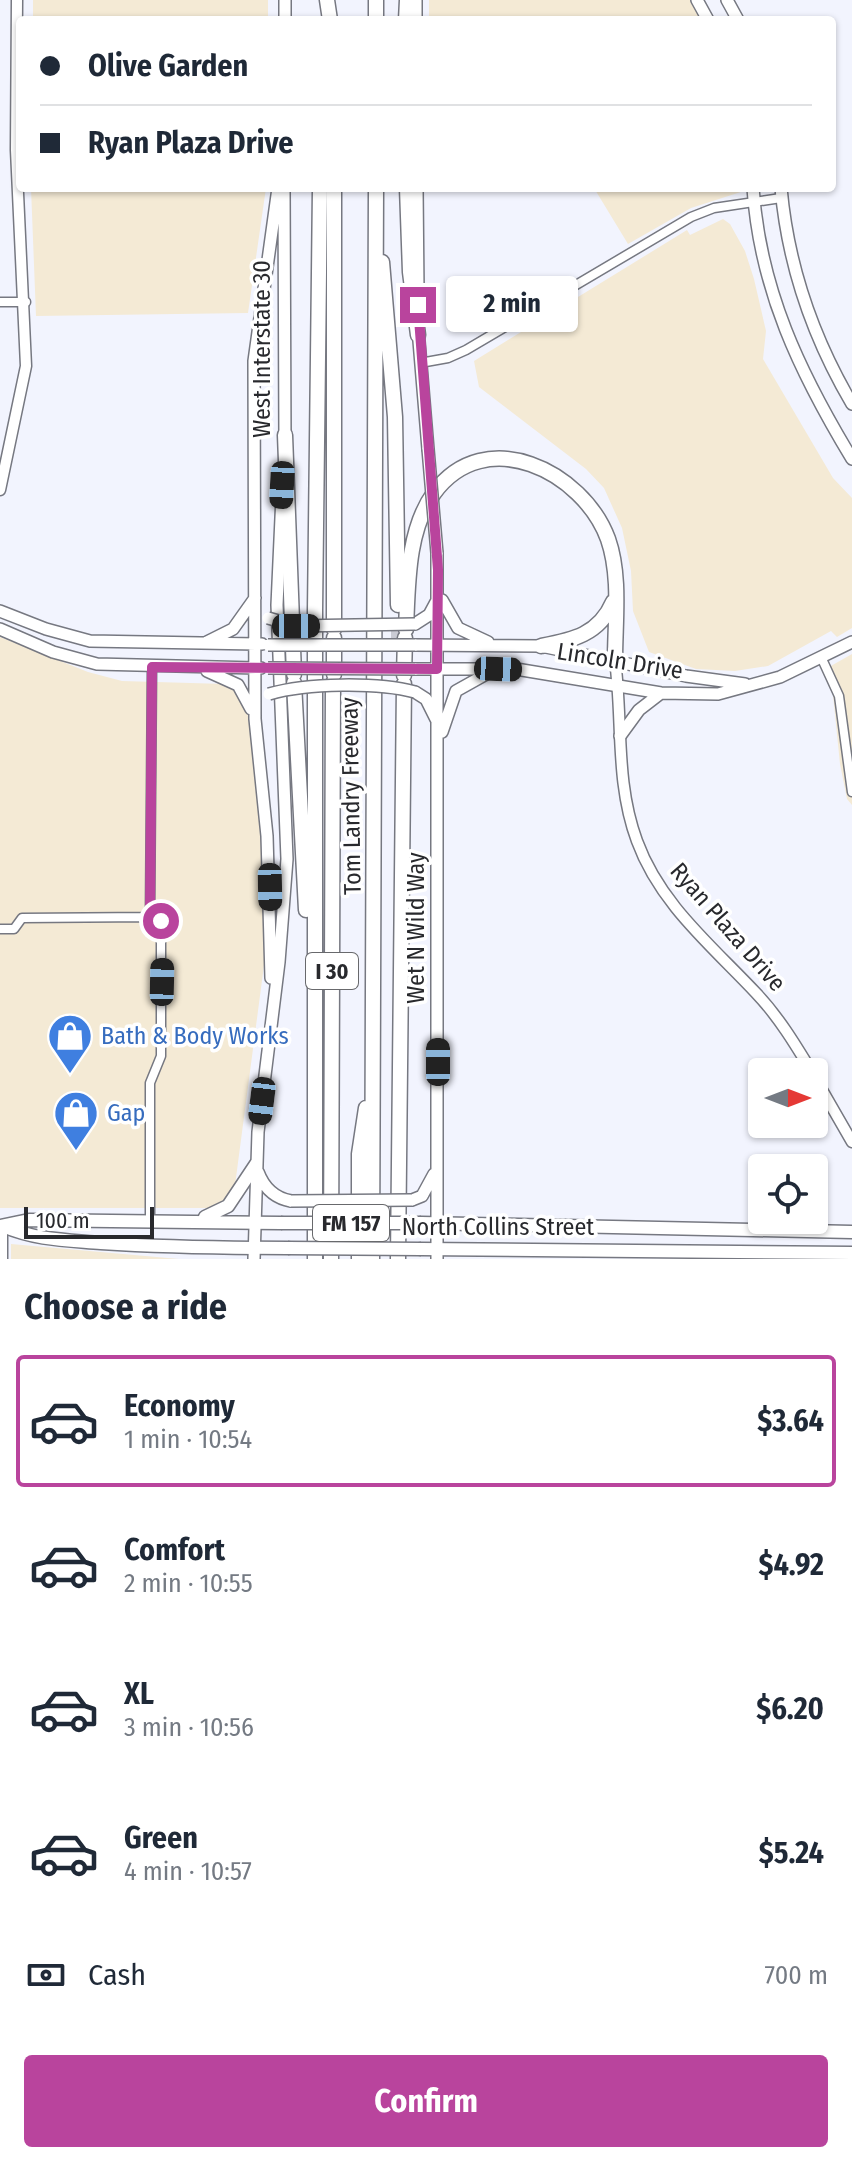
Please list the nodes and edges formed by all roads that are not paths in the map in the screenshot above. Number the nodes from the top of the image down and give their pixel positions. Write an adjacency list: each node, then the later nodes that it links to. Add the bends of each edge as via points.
1 (19, 192): 14 (street)
2 (280, 192): 22 (main road, via 254,361)
3 (281, 192): 18 (main road, West Interstate 30)
4 (320, 192): 54 (highway, Tom Landry Freeway / I 30)
5 (334, 192): 70 (highway, I 30)
6 (376, 192): 26 (highway)
7 (376, 192): 53 (highway, Tom Landry Freeway / I 30)
8 (407, 192): 15 (highway)
9 (417, 192): 15 (main road)
10 (753, 192): 12 (main road)
11 (781, 193): 12 (street); 17 (main road, via 788,247 809,316)
12 (754, 202): 16 (street, via 703,211 466,350); 19 (main road, via 764,272 776,309 808,384)
13 (0, 302): 14 (street)
14 (26, 302): 20 (street, via 26,366)
15 (418, 335): 16 (main road)
16 (420, 363): 21 (main road, bridge)
17 (852, 404)
18 (285, 435): 51 (main road, West Interstate 30, via 277,605 287,859); 54 (highway)
19 (852, 459)
20 (0, 490)
21 (438, 592): 26 (main road, via 429,615); 30 (main road); 31 (main road, via 458,628)
22 (255, 598): 26 (main road, bridge, via 268,618 296,626); 28 (main road, via 233,629); 29 (main road)
23 (615, 598): 26 (highway, via 607,539 584,500 557,476 527,462 489,459 450,476 427,505 413,547); 32 (highway, via 599,625 583,636); 34 (highway)
24 (0, 611): 28 (main road, via 90,641)
25 (0, 629): 35 (main road, via 97,664)
26 (406, 634): 29 (main road, bridge); 30 (main road, Lincoln Drive); 40 (highway)
27 (852, 642): 33 (main road, Lincoln Drive)
28 (204, 644): 29 (main road)
29 (255, 644): 37 (main road)
30 (438, 645): 31 (main road, Lincoln Drive); 38 (main road, Wet N Wild Way)
31 (497, 645): 32 (main road, Lincoln Drive)
32 (541, 646): 34 (main road, Lincoln Drive)
33 (822, 659): 41 (main road, Lincoln Drive, via 780,677); 48 (street, via 839,696)
34 (615, 660): 41 (main road, Lincoln Drive); 42 (street, Ryan Plaza Drive)
35 (152, 667): 36 (main road); 49 (street)
36 (195, 667): 37 (main road); 44 (main road, via 238,685)
37 (254, 668): 40 (main road, bridge); 44 (main road)
38 (437, 669): 39 (main road, Lincoln Drive); 40 (main road, Lincoln Drive); 45 (main road, Wet N Wild Way)
39 (498, 669): 42 (main road, Lincoln Drive); 47 (main road, via 456,691)
40 (405, 680): 44 (main road, bridge, via 393,688 299,688 269,694); 45 (main road, via 426,699); 73 (highway)
41 (745, 684): 43 (main road, Lincoln Drive, via 718,694)
42 (618, 686): 43 (main road, Lincoln Drive); 46 (street, Ryan Plaza Drive)
43 (661, 693): 46 (main road, via 634,714)
44 (254, 714): 51 (main road, via 270,887)
45 (438, 723): 47 (main road, Wet N Wild Way)
46 (620, 736): 52 (street, Ryan Plaza Drive, via 626,802 648,866 678,911 757,994)
47 (438, 748): 57 (main road, Wet N Wild Way)
48 (852, 792)
49 (150, 917): 50 (street, via 22,918 14,929); 60 (street, via 161,921 163,930 161,1056 150,1083)
50 (0, 929)
51 (272, 1022): 58 (main road)
52 (803, 1058)
53 (373, 1078): 71 (highway, via 359,1154); 72 (highway, Tom Landry Freeway / I 30)
54 (315, 1097): 69 (highway, Tom Landry Freeway / I 30)
55 (828, 1100): 56 (street, Ryan Plaza Drive)
56 (852, 1142)
57 (438, 1154): 58 (main road, bridge, via 429,1186 412,1200 279,1199); 62 (main road, Wet N Wild Way)
58 (256, 1164): 59 (main road, via 228,1206); 61 (main road)
59 (200, 1219): 60 (main road, North Collins Street / FM 157); 61 (main road, North Collins Street / FM 157)
60 (150, 1220): 63 (main road, North Collins Street / FM 157, via 29,1220)
61 (254, 1220): 62 (main road, North Collins Street / FM 157, bridge); 66 (main road)
62 (437, 1224): 64 (main road, North Collins Street / FM 157); 67 (main road, Wet N Wild Way)
63 (2, 1226): 66 (main road, North Collins Street / FM 157, via 28,1237); 68 (street)
64 (852, 1232)
65 (852, 1253): 67 (main road, North Collins Street / FM 157)
66 (254, 1254): 67 (main road, North Collins Street / FM 157, bridge, via 288,1248 421,1249)
67 (437, 1254)
68 (3, 1259)
69 (315, 1259)
70 (331, 1259)
71 (359, 1259)
72 (372, 1259)
73 (399, 1259)

